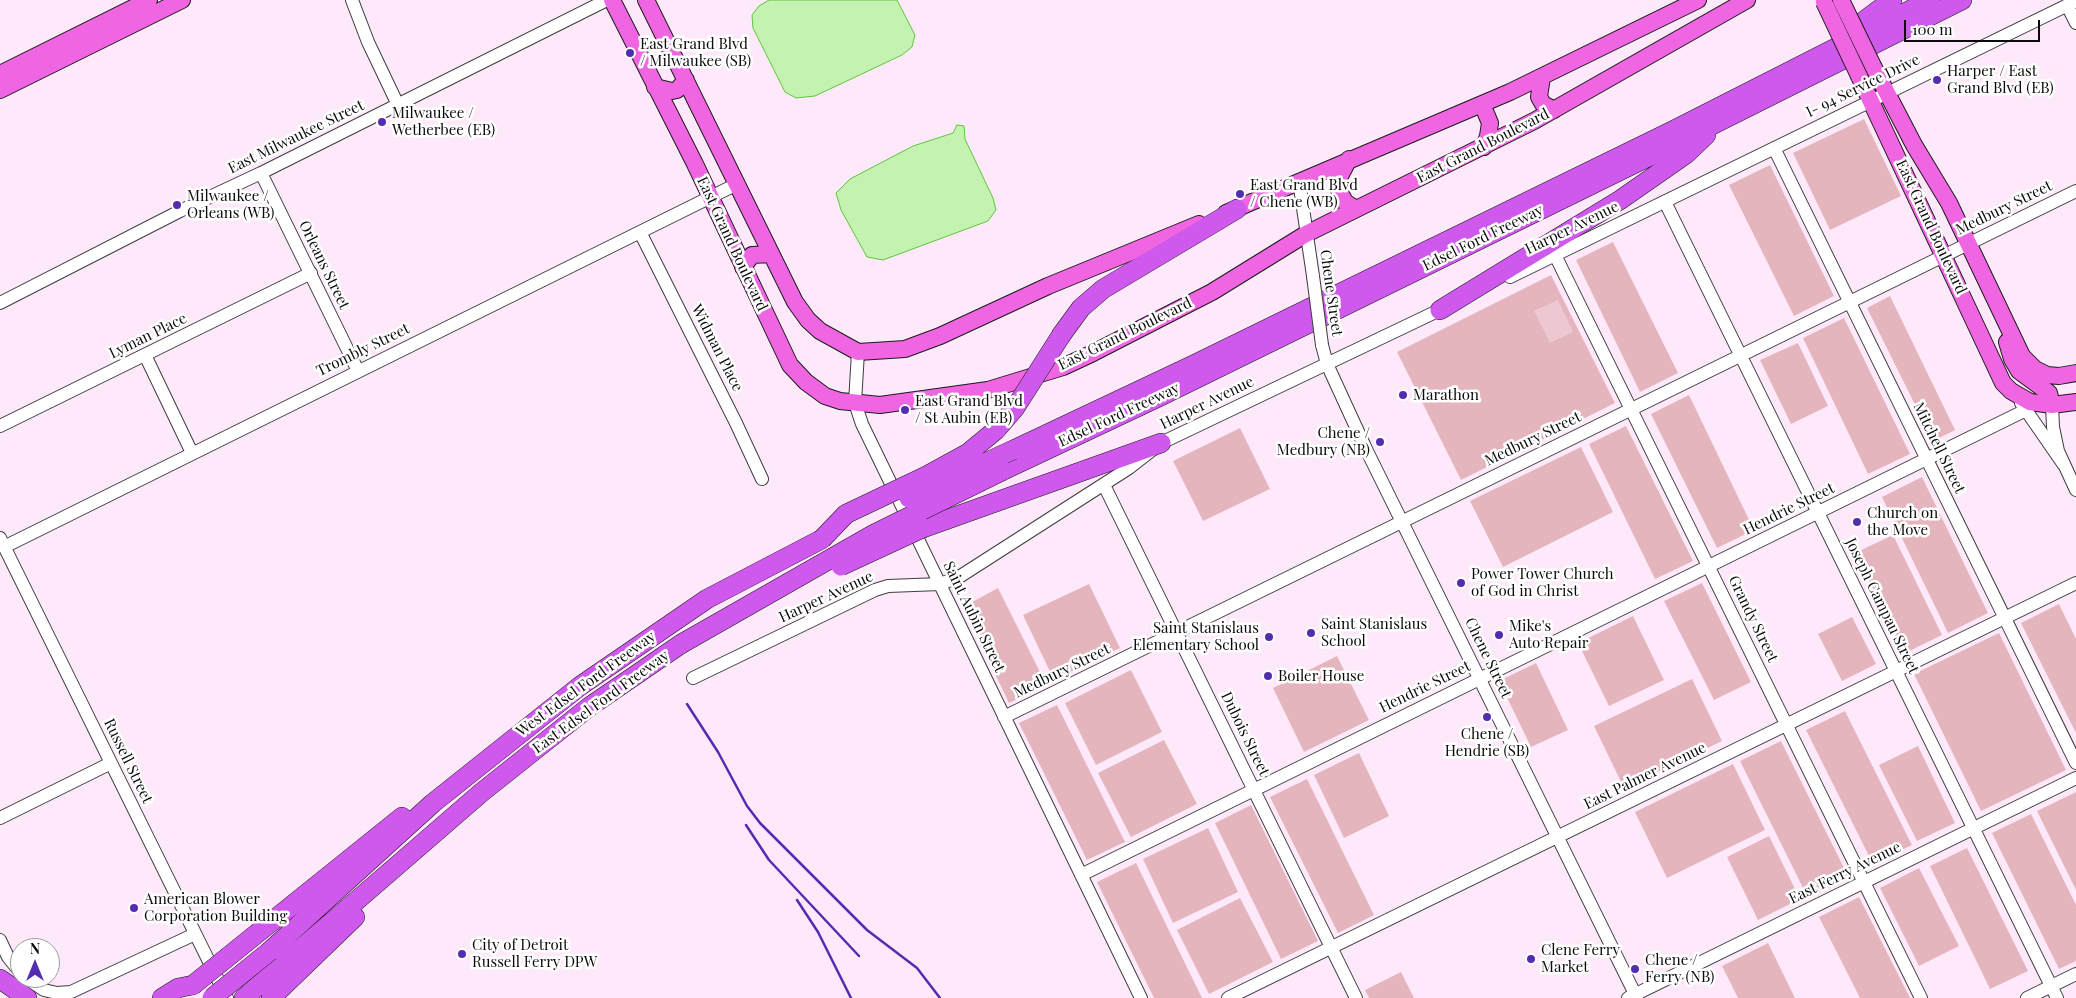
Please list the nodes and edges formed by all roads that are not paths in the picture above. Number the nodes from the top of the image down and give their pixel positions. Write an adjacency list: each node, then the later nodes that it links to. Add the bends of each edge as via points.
1 (149, 0): 19 (main road)
2 (182, 0): 19 (main road)
3 (352, 0): 24 (street)
4 (607, 0): 24 (street, East Milwaukee Street)
5 (612, 0): 20 (main road, East Grand Boulevard)
6 (646, 0): 18 (main road, East Grand Boulevard)
7 (1698, 0): 17 (main road)
8 (1747, 0): 25 (main road, East Grand Boulevard)
9 (1841, 0): 21 (main road, East Grand Boulevard, bridge)
10 (1892, 0): 16 (highway)
11 (1930, 0): 16 (highway, Edsel Ford Freeway)
12 (1962, 0): 26 (highway, Edsel Ford Freeway)
13 (1823, 1): 22 (main road, East Grand Boulevard, bridge)
14 (2072, 3): 15 (street); 21 (street, I- 94 Service Drive)
15 (2076, 23)
16 (1820, 54): 64 (highway, Edsel Ford Freeway, via 1663,135)
17 (1542, 77): 23 (main road); 25 (main road, via 1538,97)
18 (686, 80): 20 (main road, via 672,91); 32 (main road, East Grand Boulevard)
19 (3, 81)
20 (655, 87): 34 (main road, East Grand Boulevard)
21 (1886, 93): 22 (street, I- 94 Service Drive); 40 (main road, East Grand Boulevard)
22 (1871, 100): 28 (street, I- 94 Service Drive); 43 (main road, East Grand Boulevard)
23 (1482, 104): 27 (main road, via 1490,123); 29 (main road)
24 (398, 105): 30 (street, East Milwaukee Street)
25 (1554, 110): 27 (main road, East Grand Boulevard)
26 (1723, 120): 49 (highway, via 1686,154 1620,200); 68 (highway, Edsel Ford Freeway)
27 (1484, 147): 37 (main road, East Grand Boulevard)
28 (1774, 148): 35 (street, I- 94 Service Drive); 46 (street, Mitchell Street)
29 (1349, 159): 31 (main road); 37 (main road, via 1338,188 1344,202)
30 (261, 174): 45 (street, Orleans Street); 47 (street, East Milwaukee Street, via 180,211)
31 (1299, 181): 36 (main road); 39 (street, Chene Street)
32 (737, 184): 34 (street, Trombly Street); 41 (main road, East Grand Boulevard)
33 (2076, 191): 40 (street, Medbury Street)
34 (710, 197): 38 (street, Trombly Street); 44 (main road, East Grand Boulevard)
35 (1665, 202): 42 (street, Harper Avenue); 52 (street, Joseph Campau Street)
36 (1237, 209): 50 (main road, via 1048,286 940,336 905,349); 74 (highway, bridge, via 1103,289 1081,308 1015,408 996,430 968,453 846,514)
37 (1356, 209): 39 (main road, East Grand Boulevard)
38 (640, 232): 54 (street, Trombly Street); 69 (street, Widman Place)
39 (1306, 234): 53 (street, Chene Street, bridge); 58 (main road, East Grand Boulevard, via 1212,292 1063,367 988,390 880,405)
40 (1969, 243): 43 (street, Medbury Street); 48 (main road, East Grand Boulevard)
41 (771, 254): 44 (main road, via 752,255); 50 (main road, East Grand Boulevard, via 795,302 808,320 833,339)
42 (1555, 254): 49 (street, Harper Avenue); 60 (street, Grandy Street)
43 (1945, 255): 46 (street, Medbury Street); 56 (main road, East Grand Boulevard, via 1996,372)
44 (743, 267): 58 (main road, East Grand Boulevard, via 790,365 825,396)
45 (311, 273): 51 (street, Lyman Place); 54 (street, Orleans Street)
46 (1851, 302): 52 (street, Medbury Street); 66 (street, Mitchell Street)
47 (0, 303)
48 (1995, 304): 55 (main road, East Grand Boulevard, via 2027,363 2047,375); 59 (main road, via 2014,364 2026,378 2049,393)
49 (1440, 310): 53 (street, Harper Avenue)
50 (858, 352): 58 (street, Saint Aubin Street)
51 (145, 356): 62 (street, Lyman Place); 65 (street)
52 (1741, 356): 60 (street, Medbury Street); 72 (street, Joseph Campau Street)
53 (1327, 364): 63 (street, Harper Avenue); 73 (street, Chene Street)
54 (358, 371): 65 (street, Trombly Street)
55 (2076, 373)
56 (2011, 391): 59 (main road, East Grand Boulevard, via 2030,402); 61 (street)
57 (2076, 402): 59 (main road, East Grand Boulevard)
58 (856, 403): 78 (street, Saint Aubin Street, via 862,424)
59 (2052, 405): 67 (street, via 2054,438)
60 (1632, 409): 73 (street, Medbury Street); 76 (street, Grandy Street)
61 (2026, 410): 66 (street, Hendrie Street); 67 (street)
62 (0, 426)
63 (1162, 443): 70 (street, Harper Avenue); 81 (highway, bridge, via 923,528)
64 (1014, 450): 74 (highway, West Edsel Ford Freeway, bridge)
65 (192, 453): 75 (street, Trombly Street)
66 (1926, 460): 72 (street, Hendrie Street); 79 (street, Mitchell Street)
67 (2064, 465): 71 (street)
68 (1002, 471): 81 (highway, East Edsel Ford Freeway, bridge, via 874,534)
69 (762, 479)
70 (1104, 485): 78 (street, Harper Avenue, via 959,577); 80 (street, Dubois Street)
71 (2076, 490)
72 (1818, 512): 76 (street, Hendrie Street); 82 (street, Joseph Campau Street)
73 (1403, 521): 80 (street, Medbury Street); 84 (street, Chene Street)
74 (822, 538): 91 (highway, West Edsel Ford Freeway, via 707,599 657,632 580,686)
75 (2, 542): 87 (street, Russell Street)
76 (1709, 566): 84 (street, Hendrie Street); 86 (street, Grandy Street)
77 (2076, 583): 79 (street, East Palmer Avenue)
78 (940, 584): 83 (street, Harper Avenue, via 888,586 875,590); 85 (street, Saint Aubin Street)
79 (2004, 618): 82 (street, East Palmer Avenue); 88 (street, Mitchell Street)
80 (1176, 632): 85 (street, Medbury Street); 90 (street, Dubois Street)
81 (680, 644): 101 (highway, East Edsel Ford Freeway, via 589,707 456,815 427,853)
82 (1896, 671): 86 (street, East Palmer Avenue); 93 (street, Joseph Campau Street)
83 (693, 678)
84 (1480, 678): 90 (street, Hendrie Street); 94 (street, Chene Street)
85 (1004, 717): 95 (street, Saint Aubin Street)
86 (1786, 724): 94 (street, East Palmer Avenue); 96 (street, Grandy Street)
87 (110, 763): 92 (street); 97 (street, Russell Street)
88 (2076, 763)
89 (2076, 778): 93 (street, East Ferry Avenue)
90 (1254, 790): 95 (street, Hendrie Street); 99 (street, Dubois Street)
91 (433, 804): 104 (highway, bridge, via 409,812 396,821); 111 (highway, West Edsel Ford Freeway, bridge, via 270,951)
92 (0, 818)
93 (1973, 829): 96 (street, East Ferry Avenue); 106 (street, Joseph Campau Street)
94 (1558, 836): 99 (street, East Palmer Avenue); 107 (street, Chene Street)
95 (1081, 875): 115 (street, Saint Aubin Street)
96 (1864, 882): 107 (street, East Ferry Avenue); 118 (street, Grandy Street)
97 (195, 934): 105 (street, via 71,992 56,993); 112 (street, Russell Street)
98 (0, 940): 100 (street)
99 (1331, 948): 116 (street, East Palmer Avenue); 117 (street, Dubois Street)
100 (10, 959)
101 (285, 973): 113 (highway); 114 (highway)
102 (2076, 974): 106 (street)
103 (0, 979): 108 (highway)
104 (193, 986): 109 (highway, via 178,988); 110 (highway)
105 (41, 988)
106 (2054, 992): 119 (street)
107 (1633, 997)
108 (27, 998)
109 (162, 998)
110 (178, 998)
111 (212, 998)
112 (227, 998)
113 (244, 998)
114 (271, 998)
115 (1141, 998)
116 (1228, 998)
117 (1356, 998)
118 (1921, 998)
119 (2027, 998)

